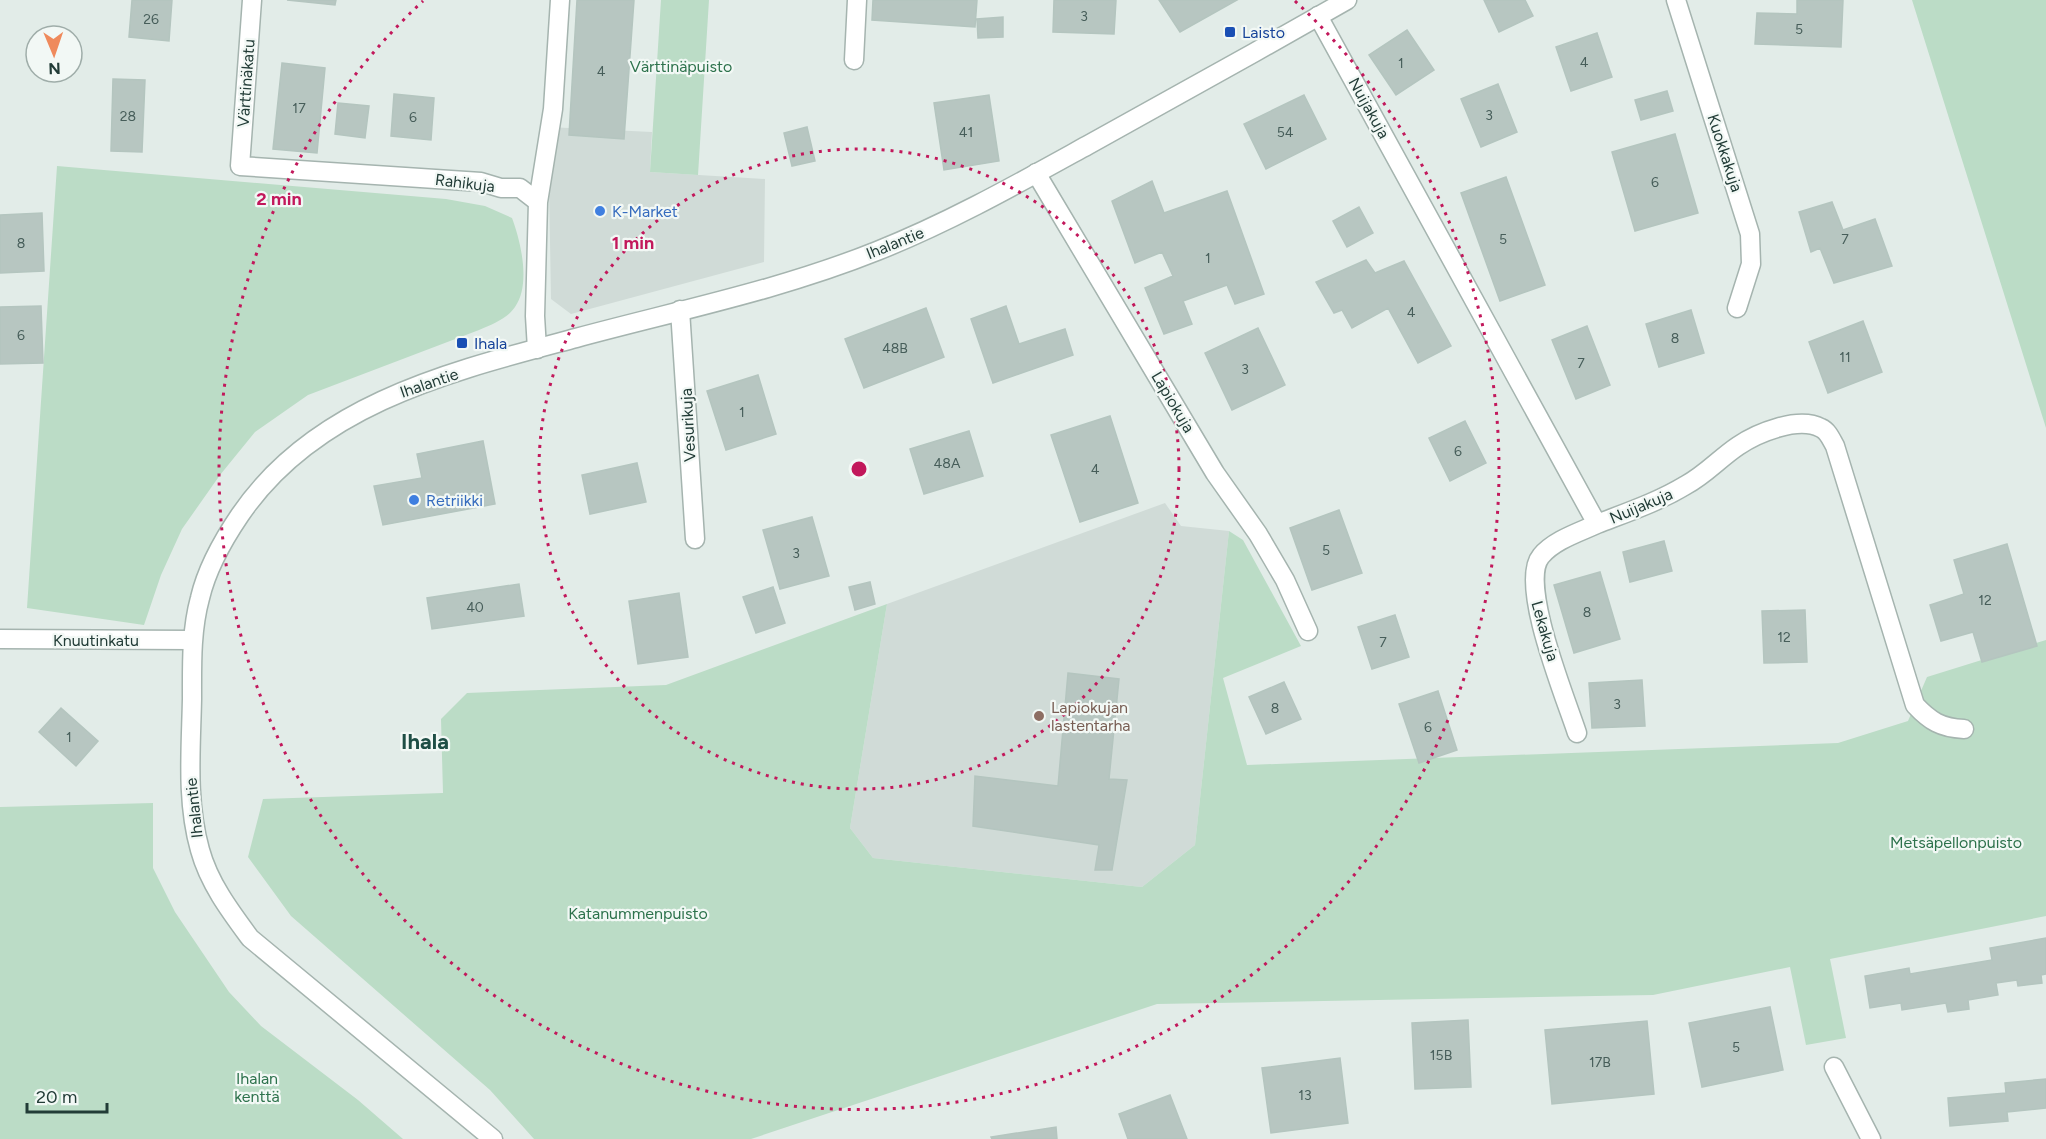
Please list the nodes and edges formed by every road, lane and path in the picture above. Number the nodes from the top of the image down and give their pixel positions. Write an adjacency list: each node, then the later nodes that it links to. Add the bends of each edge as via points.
1 (252, 0): 8 (street, Värttinäkatu)
2 (560, 0): 10 (street, via 553,109)
3 (857, 0): 7 (street)
4 (1347, 0): 6 (street, Ihalantie)
5 (1676, 0): 11 (street, Kuokkakuja, via 1750,234 1751,264)
6 (1318, 16): 9 (street, Ihalantie); 14 (street, Nuijakuja)
7 (854, 60)
8 (240, 166): 10 (street, Rahikuja, via 481,182 520,188)
9 (1036, 173): 12 (street, Ihalantie, via 932,228 873,253); 16 (street, Lapiokuja, via 1215,474 1285,580)
10 (538, 201): 13 (street)
11 (1737, 308)
12 (680, 310): 13 (street, Ihalantie); 15 (street, Vesurikuja)
13 (537, 349): 18 (street, Ihalantie, via 389,397 325,430 276,469 240,515 211,567)
14 (1597, 524): 19 (street, Nuijakuja, via 1653,503 1689,484 1739,445 1767,432 1806,424 1821,427 1835,446 1915,705 1929,720 1947,728); 20 (street, Lekakuja, via 1553,546 1540,556 1534,571 1536,604)
15 (695, 539)
16 (1308, 631)
17 (0, 639): 18 (street, Knuutinkatu)
18 (192, 640): 22 (street, Ihalantie, via 192,817 206,869 230,910 250,938 284,968)
19 (1964, 729)
20 (1577, 733)
21 (1834, 1067): 23 (street)
22 (493, 1139)
23 (1871, 1139)

